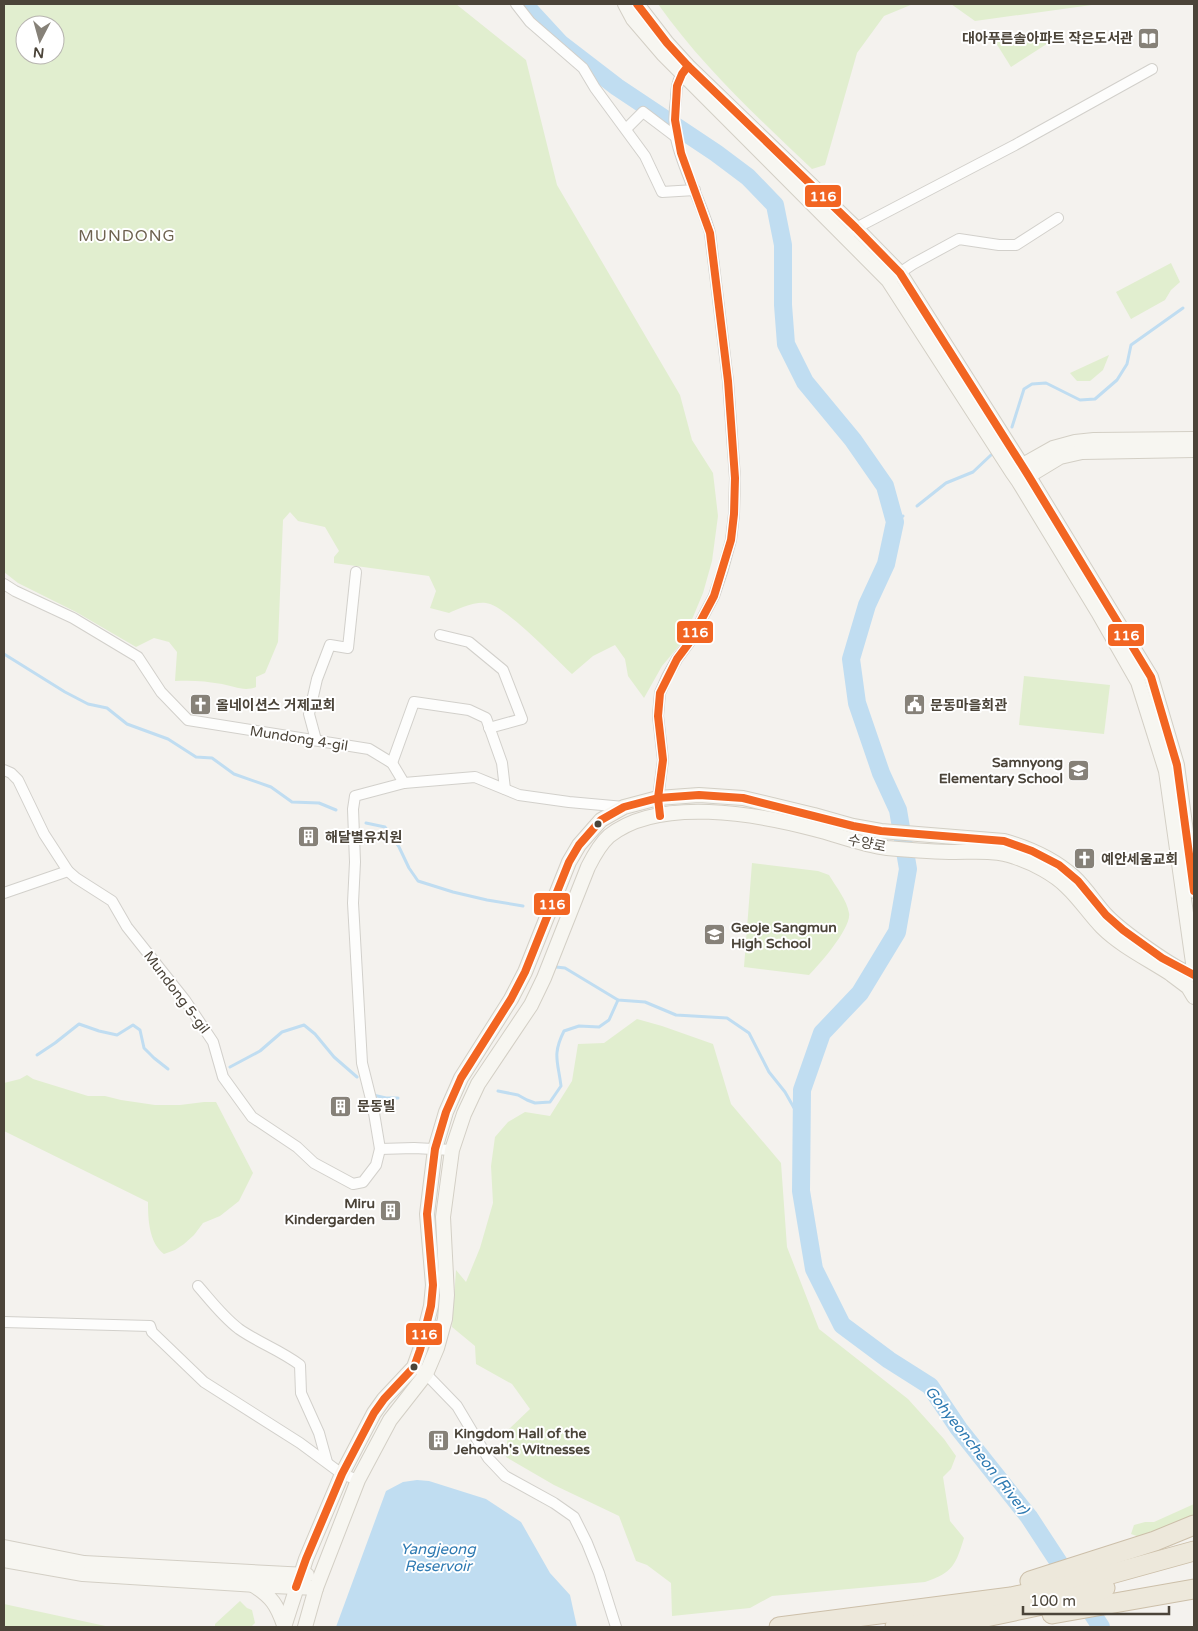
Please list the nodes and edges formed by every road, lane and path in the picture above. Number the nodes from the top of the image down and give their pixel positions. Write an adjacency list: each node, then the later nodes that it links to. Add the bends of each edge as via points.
1 (516, 4): 6 (street, via 530,22 584,68)
2 (625, 4): 5 (street, via 663,54)
3 (637, 4): 5 (street)
4 (1152, 69): 10 (street)
5 (685, 70): 7 (street, via 677,86); 10 (street)
6 (626, 129): 7 (street, via 643,112); 8 (street, via 645,156 662,192)
7 (676, 137): 8 (street)
8 (695, 190): 27 (street, via 705,213 714,257 728,381 735,478 734,514 731,540 714,596 666,677 660,694 658,716 663,760)
9 (1058, 218): 11 (street, via 1016,244 959,239)
10 (851, 232): 11 (street)
11 (894, 277): 13 (street); 16 (street)
12 (1194, 439): 15 (street, via 1076,442 1053,448)
13 (1010, 447): 15 (street, via 1021,456); 16 (street)
14 (1194, 450): 15 (street, via 1082,452)
15 (1040, 462): 16 (street); 17 (street, via 1038,485)
16 (1020, 474): 17 (street); 33 (street, via 1138,682 1166,771)
17 (1046, 506): 31 (street, via 1151,677 1177,765)
18 (356, 572): 22 (street, via 348,648 330,646 317,679 309,714)
19 (4, 584): 22 (street, Mundong 4-gil, via 74,618 138,657 161,692 188,720)
20 (440, 635): 21 (street, via 469,642 503,670 522,719)
21 (489, 728): 23 (street, via 486,718 470,710 414,702); 26 (street, via 502,764)
22 (316, 740): 23 (street, Mundong 4-gil, via 369,749)
23 (392, 763): 25 (street, Mundong 4-gil)
24 (4, 770): 30 (street, Mundong 5-gil, via 18,780 44,834)
25 (404, 784): 26 (street, via 475,777); 40 (street, via 355,796 353,809 353,903 362,1063)
26 (505, 789): 28 (street, via 519,795)
27 (658, 798): 28 (street); 29 (street); 35 (street, via 699,795 743,798 881,831 1004,841 1018,845 1059,865 1075,878 1108,917)
28 (624, 807): 39 (street, via 601,820 578,844 525,972 461,1078)
29 (660, 816): 35 (street, 수양로, via 704,811 742,813 886,848 1003,853 1040,869 1066,886 1102,927 1131,949); 41 (street, 수양로, via 621,828 608,837 594,855 544,978 531,1004 478,1084)
30 (68, 871): 32 (street); 40 (street, Mundong 5-gil, via 112,901 127,927 185,1000 213,1042 223,1077 252,1117 297,1147 314,1163 353,1184 363,1182 376,1165)
31 (1194, 891)
32 (4, 893)
33 (1191, 950): 34 (street); 35 (street, via 1186,964)
34 (1194, 970)
35 (1174, 971): 36 (street); 37 (street, 수양로, via 1181,979); 38 (street)
36 (1194, 975)
37 (1194, 982)
38 (1194, 997)
39 (435, 1148): 40 (street); 41 (street); 44 (street, via 427,1214 433,1285)
40 (380, 1149)
41 (452, 1150): 44 (street, 수양로, via 443,1217 448,1295 445,1319 437,1348)
42 (198, 1286): 45 (street, via 240,1330 300,1365 301,1393 319,1433)
43 (4, 1322): 45 (street, via 148,1325 204,1382)
44 (420, 1370): 46 (street, via 384,1399); 47 (street); 64 (street, via 457,1406 488,1458 505,1476 554,1502 574,1518 588,1542)
45 (327, 1462): 46 (street)
46 (342, 1474): 47 (street); 51 (street)
47 (358, 1480): 57 (street)
48 (1194, 1525): 60 (highway)
49 (4, 1547): 55 (street, via 84,1563)
50 (1194, 1551): 54 (highway)
51 (306, 1559): 55 (street, via 297,1569); 56 (street)
52 (4, 1560): 58 (street, via 83,1574)
53 (1194, 1562): 54 (highway)
54 (1166, 1565): 60 (highway, via 1011,1597); 61 (highway, via 1066,1600)
55 (285, 1574): 56 (street)
56 (298, 1581): 57 (street); 58 (street); 62 (street)
57 (319, 1582): 63 (street)
58 (253, 1585): 62 (street, via 275,1603)
59 (1194, 1589): 61 (highway, via 1029,1618)
60 (972, 1601): 65 (highway)
61 (982, 1618): 66 (highway)
62 (284, 1626)
63 (305, 1627)
64 (616, 1627)
65 (779, 1627)
66 (895, 1627)

